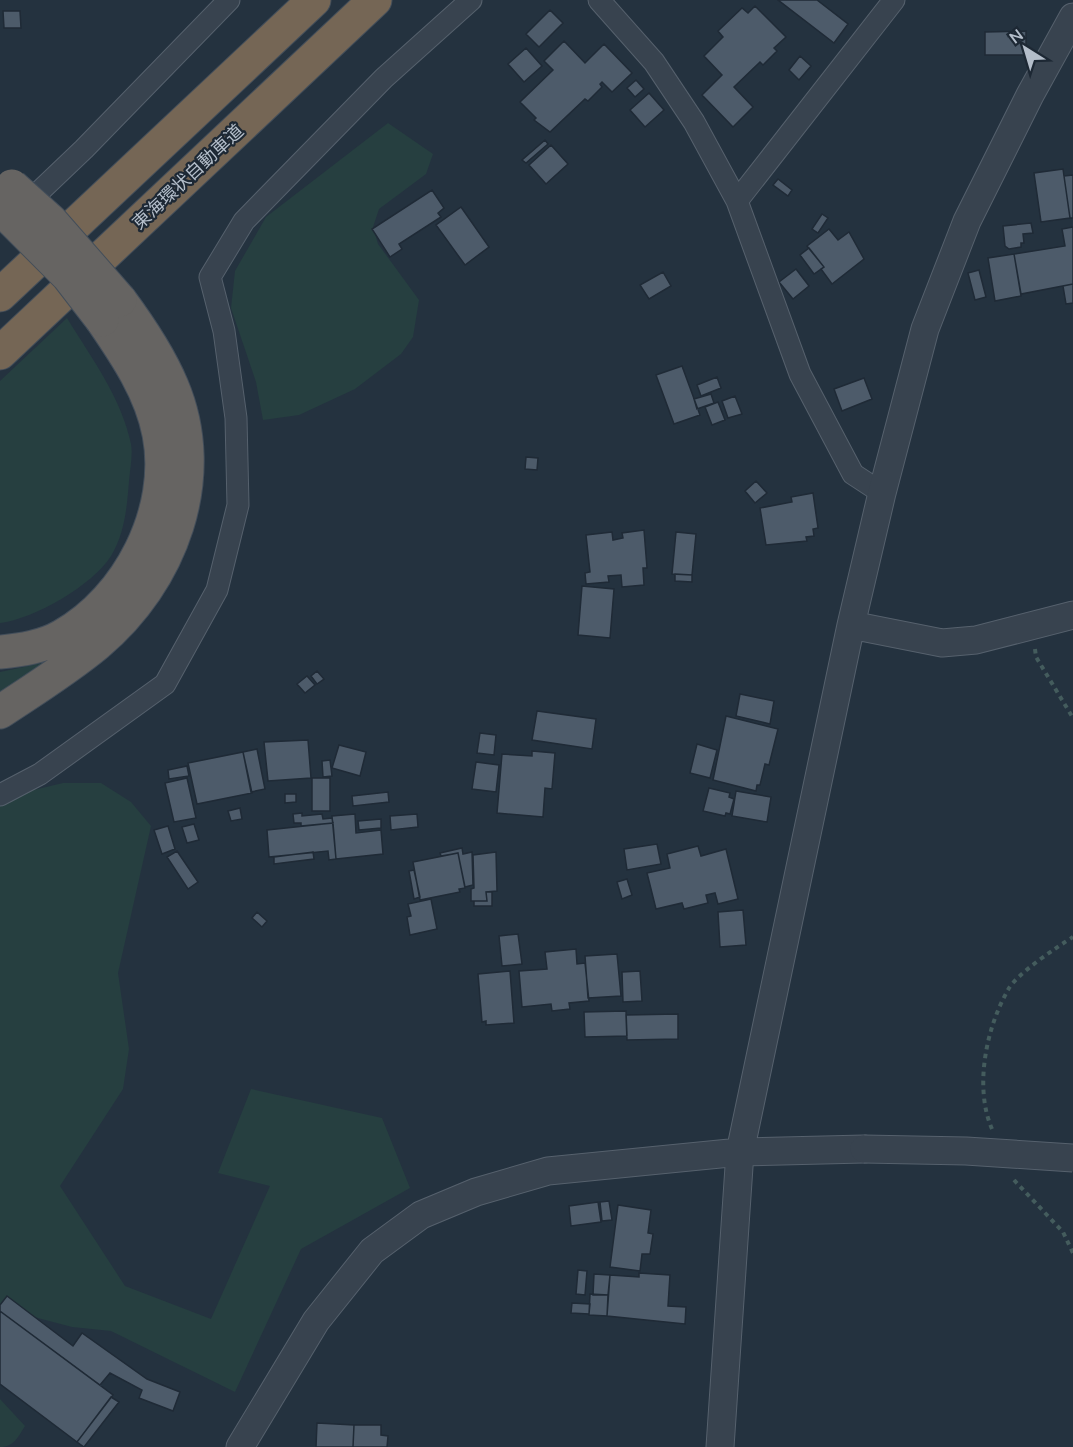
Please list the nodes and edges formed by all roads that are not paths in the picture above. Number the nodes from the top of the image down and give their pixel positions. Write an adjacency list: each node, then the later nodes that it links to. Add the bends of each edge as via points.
1 (229, 0): 10 (street, via 84,150)
2 (314, 0): 11 (highway)
3 (375, 0): 13 (highway, 東海環状自動車道)
4 (471, 0): 19 (street, via 384,78 244,221 210,277 224,331 236,418 238,506 217,590 165,684 40,774)
5 (599, 0): 9 (street, via 654,62 694,122)
6 (894, 0): 9 (street)
7 (1073, 17): 14 (street, via 967,221 925,329)
8 (4, 190): 12 (highway, bridge, via 51,221)
9 (737, 201): 14 (street, via 800,374 853,474)
10 (0, 229)
11 (0, 295)
12 (111, 310): 17 (highway, via 159,434 162,477 152,522 136,561 87,621 60,638 28,649); 18 (highway, via 157,356 173,387 188,455 180,520 168,553 125,616 98,643)
13 (0, 353)
14 (882, 493): 16 (street)
15 (1073, 615): 16 (street, via 976,640 942,643)
16 (851, 625): 20 (street)
17 (0, 652)
18 (0, 712)
19 (0, 795)
20 (740, 1152): 21 (street, bridge, via 864,1149); 22 (street, via 548,1171 476,1192 421,1215 372,1251 316,1321); 23 (street)
21 (1073, 1158)
22 (240, 1447)
23 (720, 1447)

